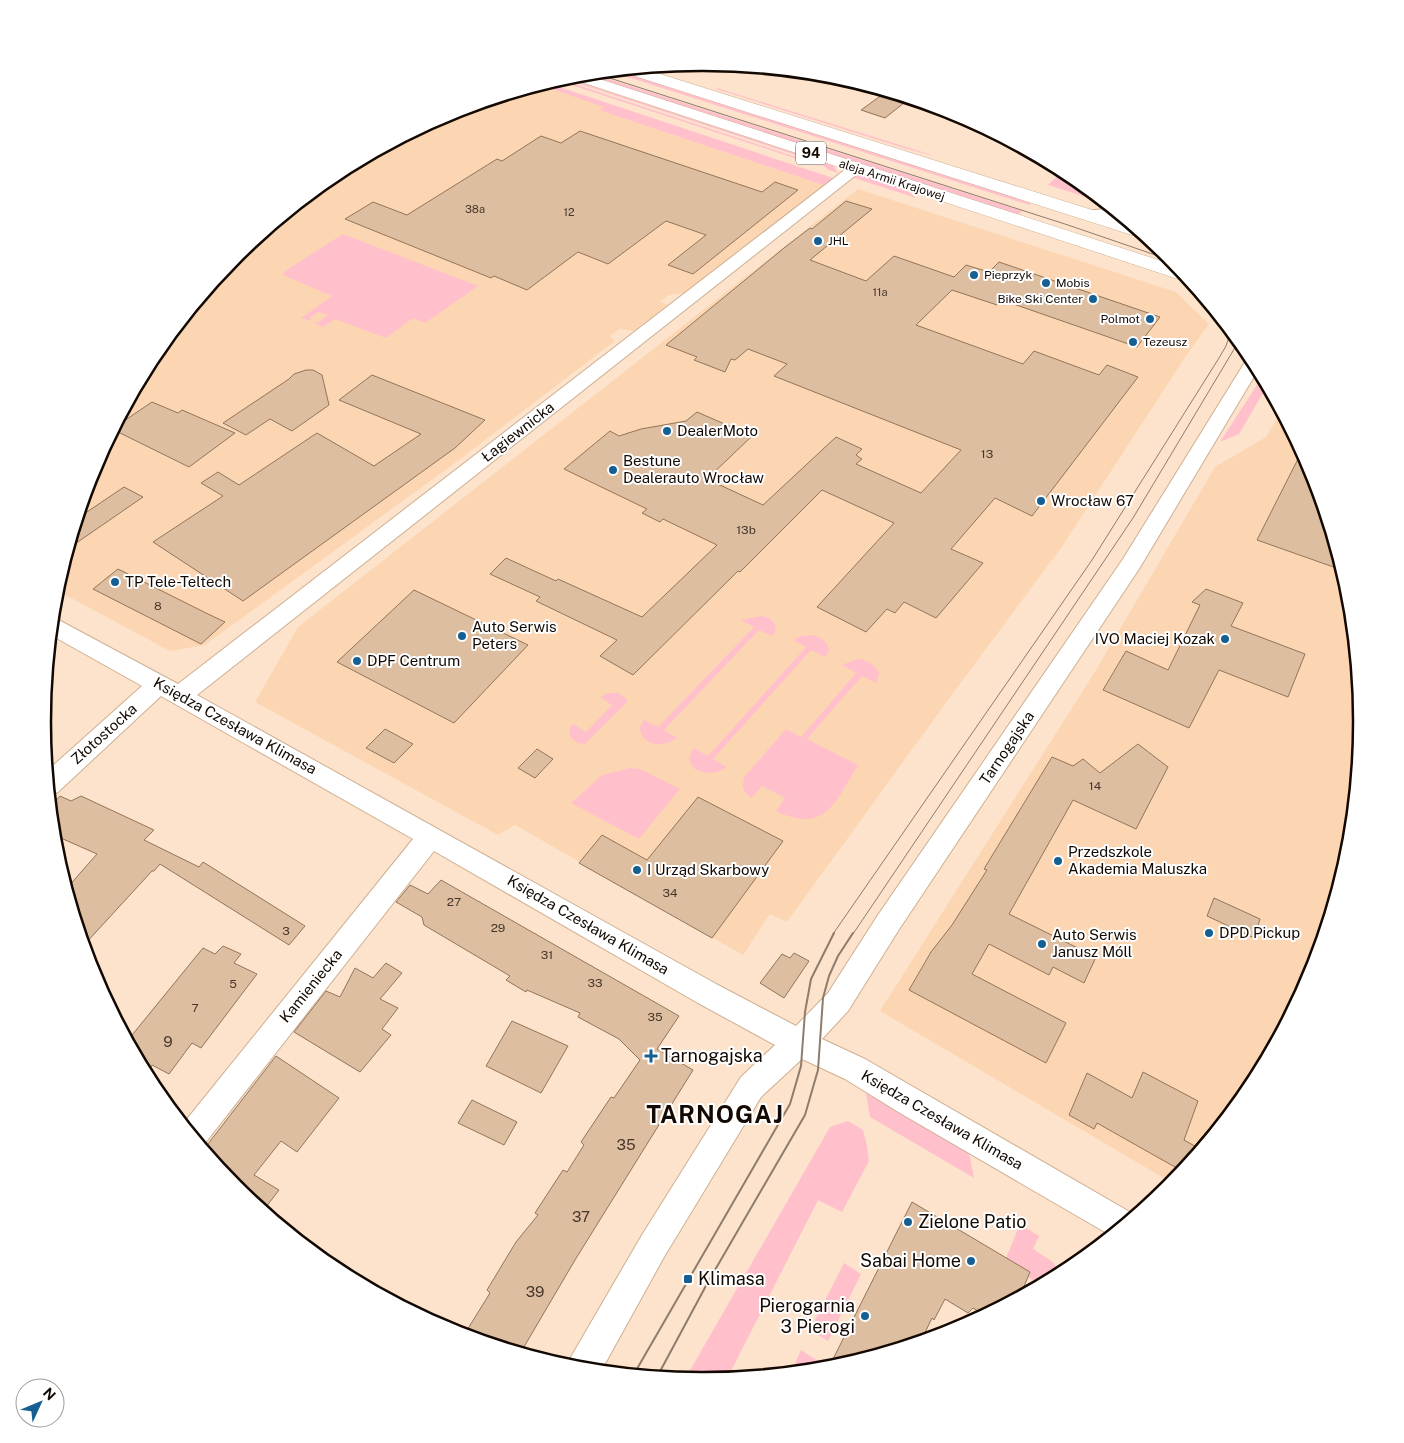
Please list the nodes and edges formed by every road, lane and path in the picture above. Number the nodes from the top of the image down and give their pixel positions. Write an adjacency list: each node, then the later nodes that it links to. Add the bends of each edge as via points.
1 (642, 74): 5 (main road, aleja Armii Krajowej / 94)
2 (589, 81): 3 (main road, aleja Armii Krajowej / 94)
3 (856, 168): 7 (main road, aleja Armii Krajowej / 94); 10 (street, Łagiewnicka, via 577,385)
4 (1108, 213): 5 (street)
5 (1087, 215): 6 (main road, aleja Armii Krajowej / 94)
6 (1124, 226)
7 (1171, 271)
8 (1249, 370): 13 (street, Tarnogajska, via 1131,564 838,1002)
9 (58, 629): 10 (street, Księdza Czesława Klimasa)
10 (170, 690): 11 (street, Złotostocka); 12 (street, Księdza Czesława Klimasa)
11 (55, 781)
12 (431, 836): 13 (street, Księdza Czesława Klimasa, via 708,994); 14 (street, Kamieniecka)
13 (799, 1042): 15 (street, Księdza Czesława Klimasa, via 855,1069); 16 (street, Tarnogajska, via 751,1087 653,1246)
14 (197, 1131)
15 (1118, 1222)
16 (587, 1362)

